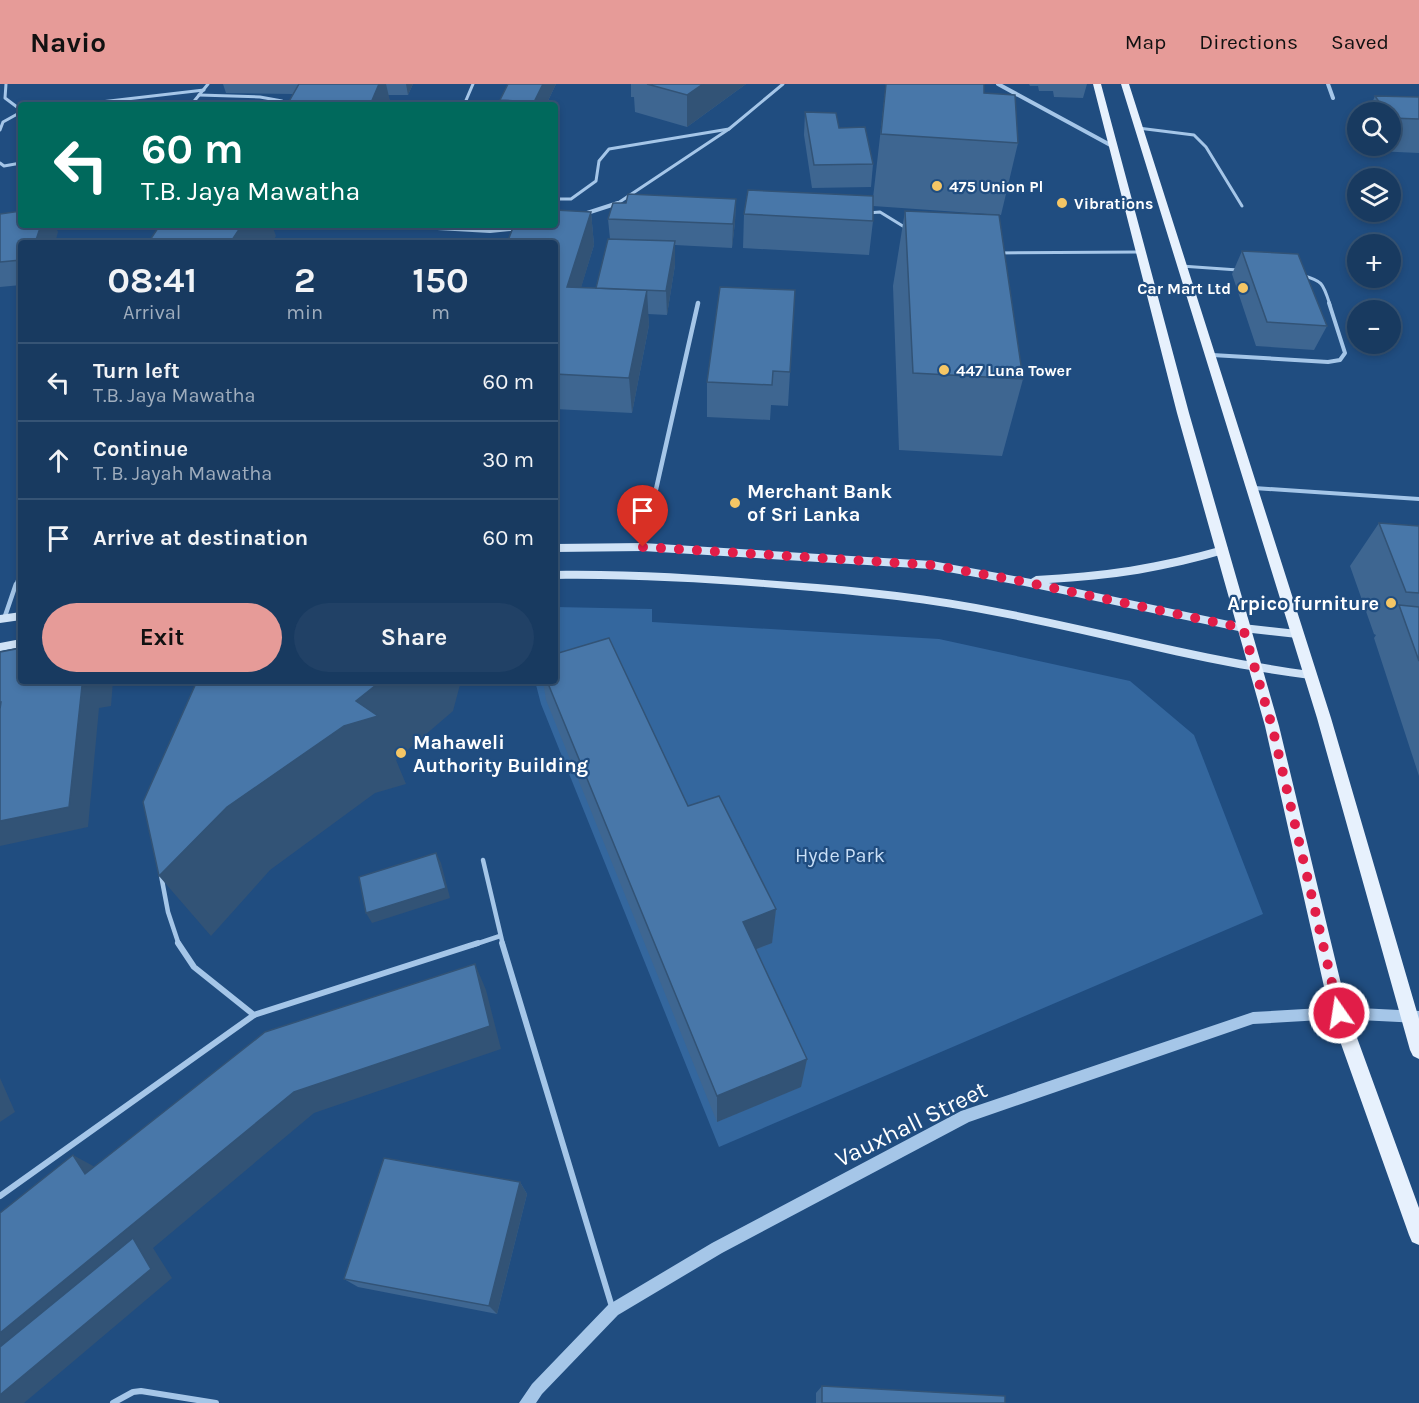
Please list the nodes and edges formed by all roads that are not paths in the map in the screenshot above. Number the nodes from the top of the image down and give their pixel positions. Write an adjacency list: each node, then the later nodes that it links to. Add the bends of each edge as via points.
1 (6, 84): 16 (lane, via 5,98)
2 (208, 84): 9 (lane)
3 (473, 84): 15 (lane)
4 (783, 84): 19 (lane)
5 (998, 84): 21 (street)
6 (1097, 84): 21 (main road)
7 (1125, 84): 18 (main road)
8 (1328, 84): 11 (street)
9 (204, 90): 10 (lane); 12 (lane)
10 (199, 95): 13 (lane); 14 (lane, via 260,97)
11 (1333, 98)
12 (102, 102)
13 (193, 102)
14 (282, 102)
15 (465, 102)
16 (18, 109)
17 (18, 113): 20 (lane, via 3,122)
18 (1138, 128): 26 (lane, via 1194,135 1206,147); 34 (main road)
19 (729, 129): 24 (lane, via 609,150 599,161 596,181 571,199); 25 (lane)
20 (0, 130)
21 (1114, 148): 32 (main road)
22 (0, 163): 23 (lane)
23 (18, 164)
24 (558, 199)
25 (618, 203): 28 (street)
26 (1242, 206)
27 (857, 213): 31 (lane, via 880,212)
28 (576, 216)
29 (438, 228): 30 (street)
30 (523, 228)
31 (909, 230)
32 (1143, 252): 33 (lane); 43 (main road)
33 (994, 253)
34 (1179, 266): 35 (lane); 38 (main road)
35 (1238, 270)
36 (1297, 275): 38 (lane, via 1319,280 1324,287 1345,353 1340,360)
37 (698, 303): 41 (street)
38 (1209, 354): 39 (main road)
39 (1252, 487): 40 (lane); 50 (main road)
40 (1419, 499)
41 (643, 547): 42 (main road); 46 (main road, via 932,565)
42 (558, 548)
43 (1223, 550): 46 (main road, via 1161,568 1086,578); 49 (main road)
44 (558, 575): 53 (main road, via 714,579 917,598)
45 (18, 579): 48 (lane)
46 (1020, 581): 49 (main road)
47 (18, 616): 48 (main road)
48 (2, 619)
49 (1243, 628): 50 (main road); 53 (main road)
50 (1297, 634): 54 (main road)
51 (18, 643): 52 (main road)
52 (0, 646)
53 (1255, 667): 54 (main road); 58 (main road)
54 (1310, 675): 60 (main road)
55 (483, 861): 57 (lane)
56 (160, 868): 59 (lane, via 179,948 194,967)
57 (500, 936): 59 (lane); 64 (lane)
58 (1339, 1013): 60 (street, Vauxhall Street); 63 (main road); 64 (street, Vauxhall Street, via 1252,1018 966,1116 717,1248)
59 (254, 1015): 62 (lane)
60 (1414, 1016): 61 (main road)
61 (1419, 1050)
62 (0, 1196)
63 (1419, 1235)
64 (613, 1310): 67 (street, Vauxhall Street)
65 (113, 1403): 66 (lane, via 141,1391)
66 (216, 1403)
67 (527, 1403)

